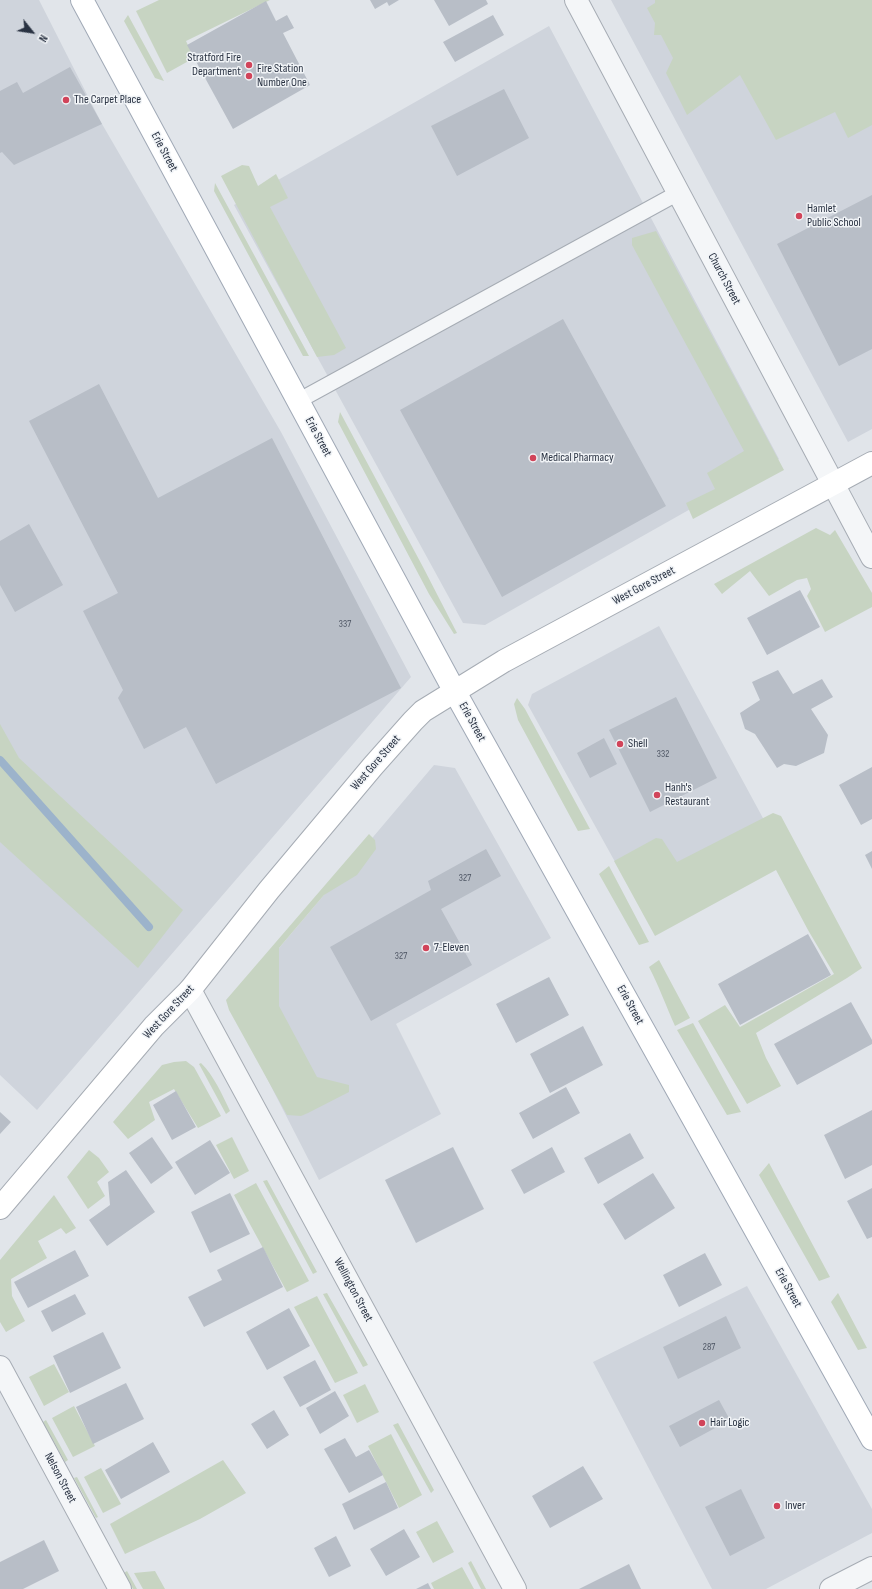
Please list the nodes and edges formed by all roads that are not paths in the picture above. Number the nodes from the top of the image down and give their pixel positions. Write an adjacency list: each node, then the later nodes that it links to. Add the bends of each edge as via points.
1 (82, 0): 4 (main road, Erie Street)
2 (576, 0): 3 (street, Church Street)
3 (678, 193): 4 (lane); 6 (street, Church Street)
4 (298, 401): 8 (main road, Erie Street)
5 (872, 463): 6 (main road, West Gore Street)
6 (833, 484): 7 (street, Church Street); 8 (main road, West Gore Street, via 504,661)
7 (872, 557)
8 (455, 692): 9 (main road, West Gore Street, via 413,721 269,890); 12 (main road, Erie Street)
9 (190, 990): 10 (main road, West Gore Street, via 154,1026); 15 (street, Wellington Street)
10 (0, 1208)
11 (0, 1367): 14 (street, Nelson Street)
12 (872, 1439)
13 (872, 1568): 16 (street)
14 (120, 1589)
15 (515, 1589)
16 (831, 1589)

